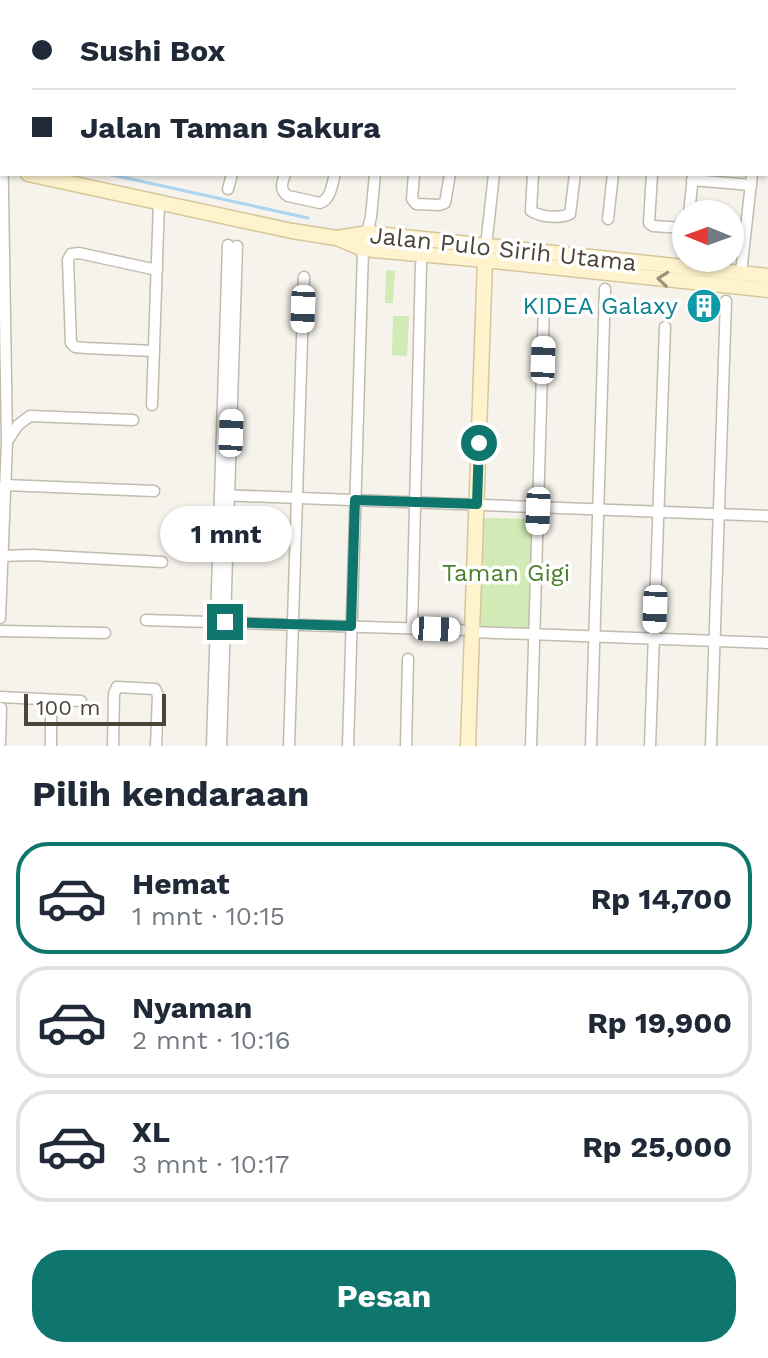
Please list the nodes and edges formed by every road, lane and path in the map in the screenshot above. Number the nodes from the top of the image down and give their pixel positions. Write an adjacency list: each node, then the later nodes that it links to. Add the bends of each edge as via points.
1 (1, 176): 40 (street)
2 (37, 176): 18 (main road)
3 (231, 176): 16 (street)
4 (284, 176): 5 (street, via 285,194 320,203 328,197)
5 (334, 176)
6 (375, 176): 21 (street)
7 (414, 176): 8 (street, via 416,204 439,205 445,203)
8 (450, 176)
9 (494, 176): 25 (street)
10 (533, 176): 11 (street, via 531,211 564,217 570,214)
11 (575, 176)
12 (613, 176): 19 (street)
13 (652, 176): 20 (street, via 649,223)
14 (692, 177): 15 (street); 17 (street)
15 (751, 179): 29 (street)
16 (228, 189)
17 (690, 200)
18 (159, 202): 22 (main road); 28 (street)
19 (608, 219)
20 (672, 227)
21 (368, 233): 22 (main road, Jalan Pulo Sirih Utama); 24 (street); 25 (main road, Jalan Pulo Sirih Utama)
22 (337, 238): 24 (main road, Jalan Pulo Sirih Utama)
23 (233, 245): 43 (street)
24 (363, 249): 25 (main road, Jalan Pulo Sirih Utama); 45 (street)
25 (486, 253): 26 (main road, Jalan Pulo Sirih Utama); 47 (main road)
26 (525, 257): 29 (main road, Jalan Pulo Sirih Utama); 33 (main road, Jalan Pulo Sirih Utama, one-way to 26)
27 (421, 264): 46 (street)
28 (157, 270): 37 (street); 37 (street, via 79,253 68,260 71,343)
29 (741, 273): 30 (main road, Jalan Pulo Sirih Utama)
30 (768, 276)
31 (304, 277): 44 (street)
32 (605, 289): 49 (street)
33 (768, 290)
34 (726, 301): 51 (street)
35 (544, 304): 48 (street)
36 (665, 327): 50 (street)
37 (154, 351): 38 (street)
38 (152, 405)
39 (133, 420): 40 (street, via 30,416)
40 (7, 442): 41 (street)
41 (5, 485): 42 (street); 53 (street)
42 (154, 491)
43 (225, 495): 44 (street); 57 (street)
44 (297, 497): 45 (street); 58 (street)
45 (355, 500): 46 (street); 59 (street)
46 (415, 502): 47 (street); 60 (street)
47 (477, 504): 48 (street); 62 (main road)
48 (538, 507): 49 (street); 64 (street)
49 (598, 510): 50 (street); 65 (street)
50 (659, 512): 51 (street); 66 (street)
51 (719, 515): 52 (street); 67 (street)
52 (768, 516)
53 (1, 556): 54 (street); 55 (street)
54 (162, 562)
55 (0, 618)
56 (146, 620): 57 (street)
57 (221, 621): 58 (street); 77 (street); 78 (street)
58 (293, 624): 59 (street); 79 (street)
59 (351, 626): 60 (street); 80 (street)
60 (412, 628): 62 (street)
61 (0, 631): 63 (street)
62 (466, 631): 64 (street); 82 (main road)
63 (105, 633)
64 (534, 634): 65 (street); 83 (street)
65 (594, 636): 66 (street); 84 (street)
66 (654, 639): 67 (street); 85 (street)
67 (715, 641): 68 (street); 86 (street)
68 (768, 643)
69 (408, 659): 81 (street)
70 (81, 701): 71 (street)
71 (1, 703): 73 (street)
72 (51, 717): 74 (street)
73 (0, 743)
74 (51, 746)
75 (113, 746): 76 (street, via 117,687 155,689)
76 (156, 746)
77 (212, 746)
78 (221, 746)
79 (289, 746)
80 (348, 746)
81 (406, 746)
82 (468, 746)
83 (531, 746)
84 (591, 746)
85 (650, 746)
86 (711, 746)

